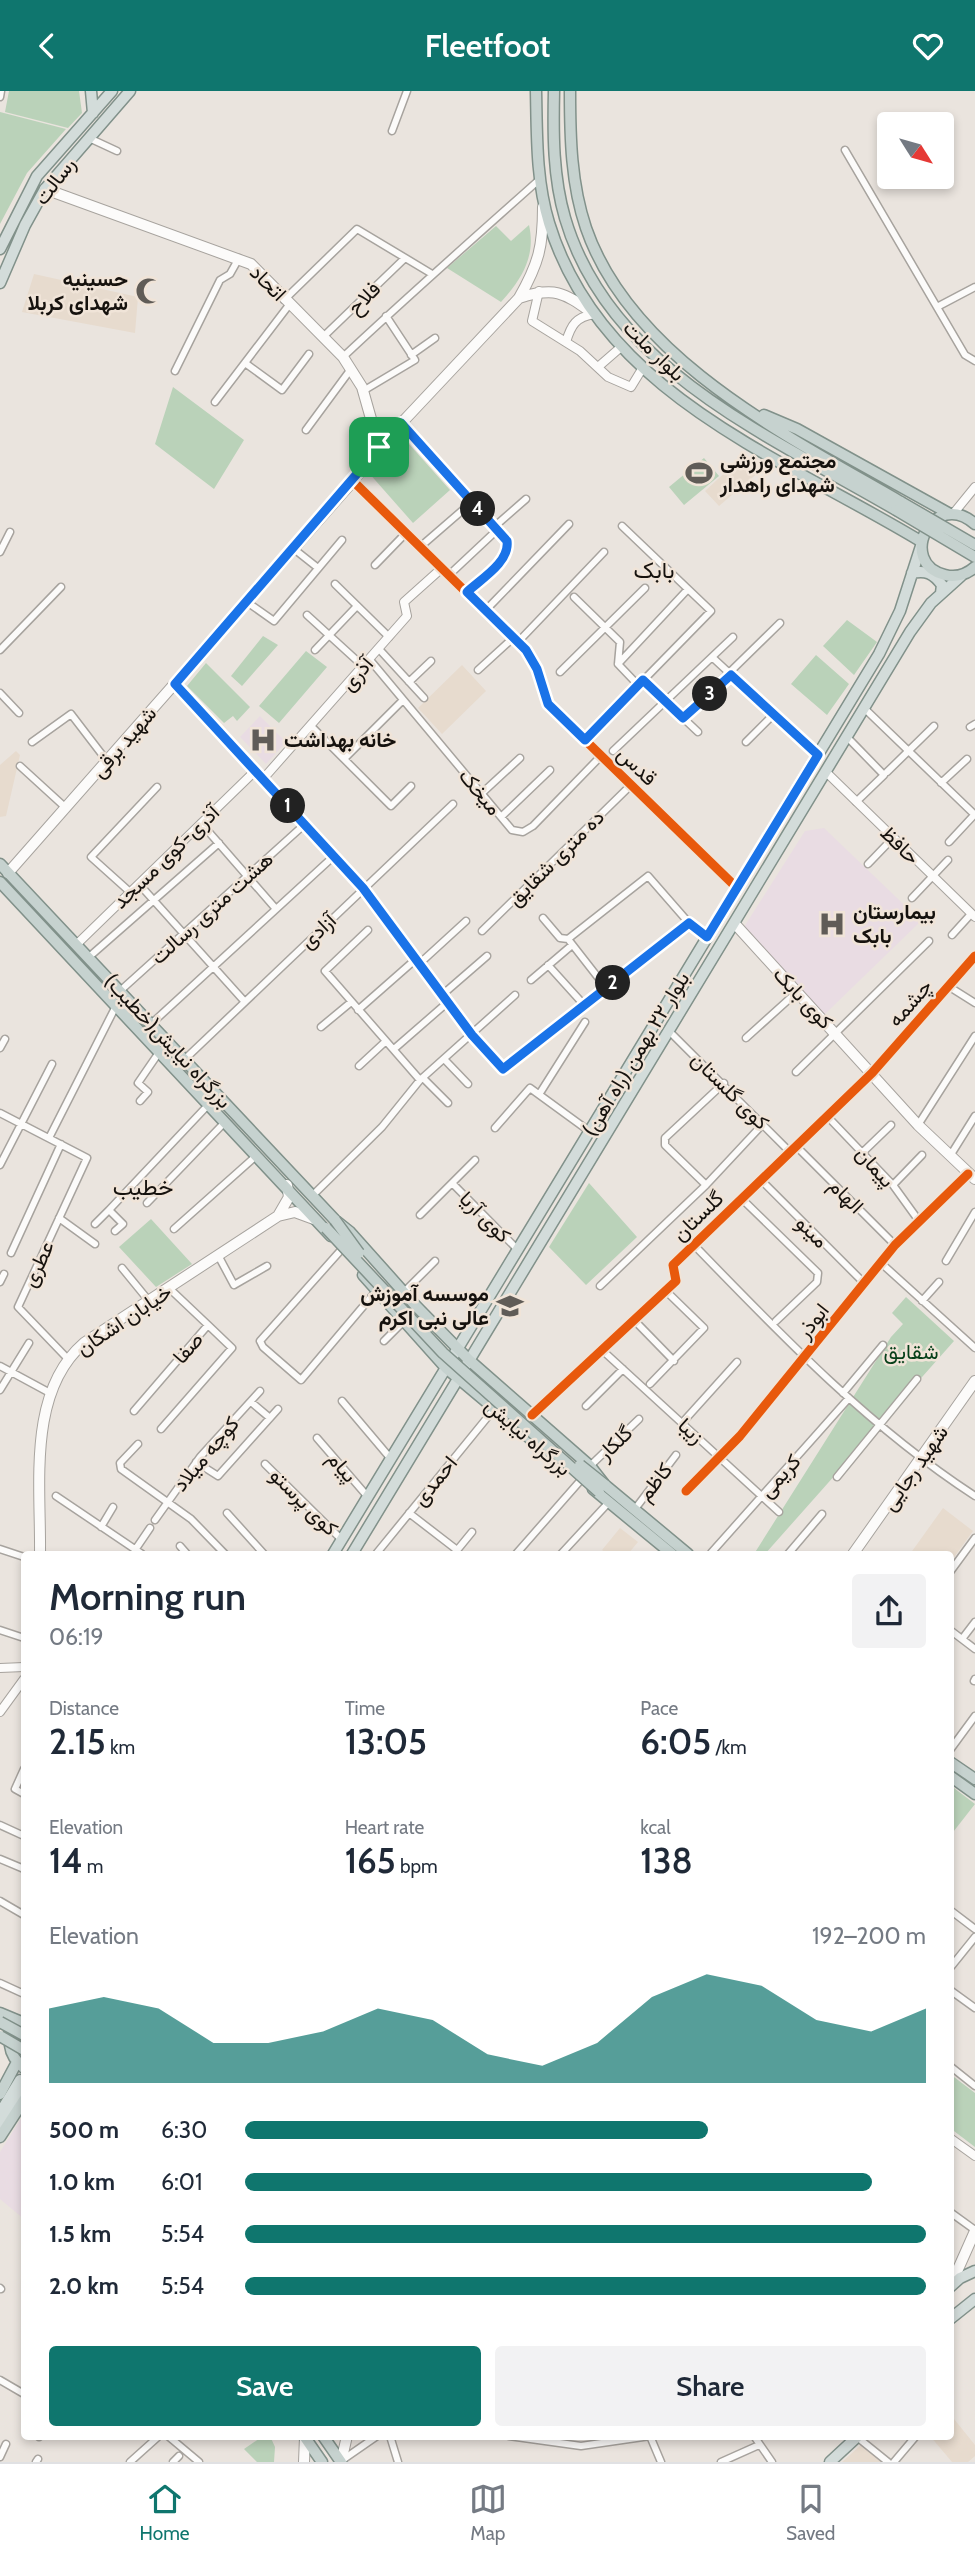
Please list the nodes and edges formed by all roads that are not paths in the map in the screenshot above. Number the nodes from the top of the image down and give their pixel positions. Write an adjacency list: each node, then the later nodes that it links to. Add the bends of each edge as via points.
1 (1, 91): 9 (street)
2 (91, 91): 10 (main road)
3 (112, 91): 10 (main road, رسالت)
4 (130, 91): 12 (main road, رسالت)
5 (407, 91): 11 (street)
6 (536, 91): 15 (highway)
7 (554, 91): 54 (highway, بلوار ملت, via 554,160 565,219 588,273 626,328 706,398)
8 (570, 91): 45 (highway, بلوار ملت, via 578,199 600,260 632,310 668,350)
9 (0, 97)
10 (93, 113): 18 (main road, رسالت, via 37,176)
11 (392, 131)
12 (89, 138): 14 (street); 16 (main road, رسالت)
13 (845, 150): 27 (street)
14 (117, 151)
15 (540, 179): 17 (highway); 21 (street)
16 (45, 189): 19 (main road, اتحاد); 22 (main road, رسالت)
17 (542, 195): 25 (main road, via 540,254); 28 (highway, via 558,248)
18 (0, 249)
19 (239, 258): 26 (main road, اتحاد, via 251,264); 42 (street, via 230,274 220,280)
20 (404, 259): 21 (street); 26 (street, via 356,229); 30 (street, فلاح)
21 (432, 274): 29 (street)
22 (0, 283)
23 (975, 286): 27 (street)
24 (539, 291): 25 (main road); 28 (main road, via 555,290); 32 (street, via 532,321)
25 (520, 297): 46 (main road, شهید برقی)
26 (287, 302): 30 (main road, اتحاد); 38 (street)
27 (937, 307): 37 (street, via 965,355)
28 (594, 314): 32 (street, via 577,320); 33 (highway)
29 (386, 316): 35 (street); 36 (street)
30 (323, 337): 36 (main road, اتحاد)
31 (435, 338): 35 (street)
32 (566, 342): 39 (street)
33 (621, 348): 39 (street); 41 (highway)
34 (309, 354): 38 (street, via 282,390)
35 (411, 355): 43 (street, via 415,360)
36 (343, 357): 40 (main road, اتحاد)
37 (975, 361)
38 (244, 363): 44 (street)
39 (598, 367): 41 (street, via 631,387)
40 (351, 369): 43 (main road, اتحاد); 47 (street)
41 (642, 369): 56 (highway, via 718,426)
42 (175, 371)
43 (363, 391): 48 (main road, اتحاد)
44 (215, 402)
45 (748, 408): 51 (highway, via 797,429); 54 (highway, بلوار ملت, via 780,433)
46 (401, 423): 48 (main road, شهید برقی); 53 (street)
47 (306, 430)
48 (379, 447): 49 (main road, شهید برقی)
49 (353, 481): 62 (street, قدس); 67 (main road, شهید برقی)
50 (975, 487): 55 (street)
51 (904, 488): 55 (highway); 56 (highway, via 908,496 902,509)
52 (526, 499): 60 (street)
53 (472, 502): 60 (street); 66 (street)
54 (899, 506): 65 (highway, bridge); 71 (highway, bridge)
55 (952, 514): 58 (highway); 64 (highway, via 933,521)
56 (884, 520): 64 (highway)
57 (569, 524): 86 (street)
58 (975, 524)
59 (622, 526): 80 (street)
60 (496, 529): 75 (street); 81 (street, via 508,549)
61 (10, 531): 68 (street)
62 (406, 533): 66 (street, قدس); 70 (street)
63 (342, 540): 72 (street)
64 (922, 544): 74 (main road, بلوار ۲۲ بهمن (راه آهن)); 76 (highway, via 927,564 934,570)
65 (975, 545)
66 (420, 547): 73 (street, قدس)
67 (294, 549): 72 (street); 84 (main road, شهید برقی)
68 (0, 552)
69 (604, 552): 93 (street)
70 (375, 565)
71 (975, 566): 76 (highway)
72 (318, 568): 84 (street, via 274,621)
73 (442, 568): 75 (street, قدس); 91 (street, آذری, via 404,602 407,616)
74 (912, 573): 82 (main road, via 932,573 942,585); 124 (main road, بلوار ۲۲ بهمن (راه آهن), via 880,654)
75 (449, 575): 81 (street, قدس)
76 (961, 576): 82 (main road, بلوار ۲۲ بهمن (راه آهن))
77 (335, 584): 85 (street)
78 (61, 587): 95 (street)
79 (645, 587): 89 (street)
80 (688, 589): 100 (street); 105 (street, via 710,611)
81 (467, 592): 86 (street, قدس)
82 (941, 593): 111 (main road, بلوار ۲۲ بهمن (راه آهن), via 910,632)
83 (574, 597): 89 (street)
84 (247, 602): 106 (main road, شهید برقی)
85 (357, 606): 90 (street); 91 (street)
86 (485, 611): 93 (street, قدس)
87 (307, 615): 90 (street, میخک)
88 (780, 623): 103 (street)
89 (605, 627): 100 (street, via 620,642); 102 (street)
90 (329, 635): 96 (street); 99 (street, میخک)
91 (389, 637): 94 (street, آذری)
92 (733, 638): 97 (street)
93 (515, 640): 101 (street); 119 (street, قدس, via 537,669 548,704)
94 (379, 649): 99 (street, آذری); 104 (street)
95 (0, 650)
96 (315, 650)
97 (712, 657): 103 (street); 110 (street)
98 (431, 661): 104 (street)
99 (367, 663): 109 (street, میخک); 115 (street, آذری)
100 (618, 664): 105 (street)
101 (478, 670)
102 (560, 672)
103 (731, 675): 113 (street); 114 (street)
104 (409, 682): 108 (street)
105 (641, 683): 110 (street); 119 (street)
106 (175, 684): 129 (main road, شهید برقی); 132 (street)
107 (0, 693): 112 (street)
108 (424, 698)
109 (403, 700): 127 (street); 140 (street, میخک)
110 (666, 701): 114 (street); 122 (street)
111 (864, 708): 118 (main road, بلوار ۲۲ بهمن (راه آهن)); 123 (street)
112 (19, 713)
113 (774, 714): 121 (street); 124 (street)
114 (683, 718): 117 (street)
115 (311, 726): 127 (street); 135 (street, آذری)
116 (934, 726): 123 (street)
117 (698, 732)
118 (847, 737): 133 (main road, بلوار ۲۲ بهمن (راه آهن)); 134 (street)
119 (585, 740): 125 (street, قدس)
120 (33, 742): 129 (street, via 71,714)
121 (746, 742)
122 (613, 751)
123 (908, 751): 134 (street); 136 (street)
124 (818, 755): 161 (main road, بلوار ۲۲ بهمن (راه آهن))
125 (601, 756): 137 (street, قدس); 145 (street, میخک, via 527,830 512,830)
126 (520, 758): 140 (street)
127 (344, 759): 138 (street, via 391,806)
128 (967, 759): 136 (street)
129 (107, 761): 143 (main road, شهید برقی)
130 (20, 766): 143 (street)
131 (550, 770): 145 (street)
132 (255, 771): 135 (street); 146 (street, آذری-کوی مسجد)
133 (826, 772): 141 (street, حافظ); 170 (main road, بلوار ۲۲ بهمن (راه آهن))
134 (885, 773): 141 (street)
135 (263, 779): 147 (street)
136 (941, 783): 144 (street)
137 (631, 785): 161 (street, قدس); 172 (street, ده متری شقایق)
138 (411, 786)
139 (157, 787): 162 (street, via 91,857)
140 (481, 794): 145 (street, میخک)
141 (856, 802): 148 (street, حافظ)
142 (453, 804): 160 (street, آزادی)
143 (66, 807): 155 (main road, شهید برقی)
144 (975, 815): 149 (street)
145 (501, 817)
146 (201, 823): 150 (street); 158 (street, آذری-کوی مسجد)
147 (305, 824): 151 (street); 156 (street, هشت متری رسالت)
148 (893, 838): 154 (street); 157 (street, حافظ)
149 (949, 842)
150 (219, 843): 156 (street); 164 (street)
151 (334, 856): 160 (street); 165 (street)
152 (948, 860): 157 (street)
153 (0, 864): 155 (highway, بزرگراه نیایش(خطیب))
154 (868, 864)
155 (8, 873): 178 (highway, بزرگراه نیایش(خطیب))
156 (247, 876): 165 (street); 173 (street, هشت متری رسالت)
157 (933, 876): 163 (street); 166 (street, حافظ)
158 (139, 884): 162 (street, آذری-کوی مسجد); 164 (street)
159 (1, 885): 196 (highway, بزرگراه نیایش(خطیب))
160 (363, 888): 182 (street); 192 (street, آزادی)
161 (737, 888): 175 (main road, بلوار ۲۲ بهمن (راه آهن))
162 (130, 892): 178 (street, آذری-کوی مسجد)
163 (912, 898)
164 (154, 900): 173 (street); 181 (street)
165 (276, 909): 184 (street)
166 (973, 916): 174 (street)
167 (543, 918): 177 (street, via 560,938)
168 (466, 921): 182 (street)
169 (689, 923): 175 (street); 177 (street, via 648,876); 187 (street)
170 (735, 924): 189 (main road, کوی بابک); 202 (main road, بلوار ۲۲ بهمن (راه آهن))
171 (368, 930): 194 (street, via 326,968)
172 (482, 931)
173 (184, 934): 184 (street); 188 (street, هشت متری رسالت)
174 (952, 935)
175 (707, 937): 234 (main road, بلوار ۲۲ بهمن (راه آهن))
176 (929, 941): 203 (street)
177 (570, 942): 183 (street); 187 (street)
178 (77, 944): 181 (highway, بزرگراه نیایش(خطیب))
179 (487, 956): 190 (street)
180 (975, 956): 186 (street, چشمه)
181 (89, 957): 188 (highway, بزرگراه نیایش(خطیب))
182 (418, 961): 190 (street); 198 (street)
183 (548, 965): 185 (street); 197 (street)
184 (213, 967): 192 (street); 200 (street)
185 (531, 980)
186 (948, 986): 195 (street); 217 (street, چشمه)
187 (607, 989): 197 (street)
188 (120, 991): 200 (highway, بزرگراه نیایش(خطیب))
189 (797, 992): 203 (main road, کوی بابک); 206 (street)
190 (442, 995): 193 (street)
191 (515, 995): 204 (street)
192 (245, 1002): 212 (street, آزادی)
193 (448, 1002): 204 (street); 210 (street)
194 (350, 1003): 198 (street); 201 (street)
195 (975, 1003)
196 (117, 1005): 211 (highway, بزرگراه نیایش(خطیب)); 235 (street)
197 (585, 1006): 204 (street, via 507,1068 501,1068)
198 (358, 1010): 208 (street)
199 (584, 1022): 221 (street)
200 (151, 1024): 212 (highway, بزرگراه نیایش(خطیب))
201 (321, 1027)
202 (669, 1031): 219 (street, کوی گلستان); 302 (main road, بلوار ۲۲ بهمن (راه آهن))
203 (836, 1034): 216 (street); 217 (main road, کوی بابک)
204 (472, 1035): 213 (street)
205 (975, 1035): 232 (street)
206 (746, 1038)
207 (5, 1039): 209 (street)
208 (386, 1041): 210 (street); 215 (street)
209 (0, 1048)
210 (394, 1049): 218 (street)
211 (160, 1051): 222 (street, via 138,1083 148,1092); 224 (highway, بزرگراه نیایش(خطیب))
212 (185, 1059): 250 (highway, بزرگراه نیایش(خطیب))
213 (444, 1059): 218 (street); 220 (street)
214 (52, 1064): 229 (street)
215 (359, 1066)
216 (796, 1072)
217 (872, 1073): 226 (street, گلستان); 232 (main road, کوی بابک)
218 (421, 1079): 223 (street); 250 (street, via 382,1127)
219 (724, 1083): 230 (street, کوی گلستان); 248 (street, via 665,1137 665,1145)
220 (468, 1084)
221 (540, 1093): 233 (street, via 528,1089); 234 (street)
222 (140, 1101)
223 (447, 1103)
224 (209, 1104): 228 (highway, بزرگراه نیایش(خطیب)); 253 (street)
225 (0, 1113): 229 (street)
226 (827, 1116): 237 (street, گلستان); 238 (street, پیمان)
227 (975, 1116): 241 (street)
228 (226, 1121): 239 (highway, بزرگراه نیایش(خطیب)); 252 (street)
229 (22, 1124): 235 (street); 243 (street)
230 (762, 1124): 237 (street, کوی گلستان); 248 (street)
231 (891, 1125): 238 (street)
232 (918, 1125): 241 (main road, کوی بابک)
233 (495, 1128)
234 (589, 1131): 269 (main road, بلوار ۲۲ بهمن (راه آهن))
235 (49, 1138): 236 (street)
236 (61, 1144): 257 (street, عطری, via 87,1157); 270 (street)
237 (793, 1149): 245 (street, گلستان); 267 (street, الهام)
238 (862, 1153): 249 (street, پیمان)
239 (258, 1154): 247 (highway, بزرگراه نیایش(خطیب)); 263 (street)
240 (922, 1155): 249 (street)
241 (950, 1156): 244 (main road, کوی بابک)
242 (475, 1160): 246 (street)
243 (0, 1165)
244 (971, 1176): 259 (street, ابوذر)
245 (761, 1180): 251 (street, گلستان); 280 (street, مینو)
246 (453, 1184): 255 (street); 269 (street, کوی آریا)
247 (287, 1185): 256 (main road, via 289,1197); 262 (highway, بزرگراه نیایش(خطیب))
248 (706, 1185): 281 (street)
249 (893, 1185): 259 (street, پیمان)
250 (313, 1195): 262 (highway, بزرگراه نیایش(خطیب))
251 (742, 1199): 266 (street, گلستان); 292 (street, via 818,1273 817,1282)
252 (146, 1203)
253 (109, 1210): 260 (street); 261 (street)
254 (975, 1212): 273 (street)
255 (420, 1215)
256 (278, 1216): 262 (main road, via 295,1212); 271 (main road, خیابان اشکان)
257 (60, 1217): 265 (street); 301 (street, عطری, via 18,1307)
258 (130, 1218): 261 (street)
259 (919, 1221): 267 (street, ابوذر)
260 (95, 1224)
261 (123, 1224): 264 (street)
262 (330, 1224): 268 (highway, بزرگراه نیایش); 285 (highway, بزرگراه نیایش, via 350,1232); 343 (highway, bridge, via 443,1353)
263 (174, 1229)
264 (115, 1231)
265 (95, 1244)
266 (694, 1245): 284 (street, گلستان, via 672,1266 677,1278); 303 (street)
267 (895, 1245): 274 (street, ابوذر)
268 (341, 1250): 283 (highway, بزرگراه نیایش); 283 (street, via 261,1341 263,1347 301,1380)
269 (518, 1250): 299 (main road, بلوار ۲۲ بهمن (راه آهن))
270 (11, 1252)
271 (219, 1258): 275 (street, via 234,1285); 282 (main road, خیابان اشکان)
272 (435, 1261): 285 (street)
273 (946, 1261)
274 (881, 1263): 280 (street, ابوذر); 286 (street)
275 (267, 1266)
276 (122, 1268): 287 (street)
277 (4, 1274): 278 (street)
278 (0, 1282)
279 (939, 1282): 286 (street)
280 (864, 1283): 303 (street, ابوذر)
281 (600, 1286)
282 (170, 1289): 287 (main road, خیابان اشکان); 293 (street, صفا)
283 (377, 1290): 290 (highway, بزرگراه نیایش)
284 (666, 1291): 291 (street, گلستان); 304 (street, via 704,1328)
285 (404, 1292): 288 (highway, بزرگراه نیایش)
286 (922, 1301): 298 (street)
287 (150, 1303): 301 (main road, خیابان اشکان)
288 (416, 1306): 289 (highway, بزرگراه نیایش); 290 (highway, via 418,1316 413,1321)
289 (428, 1319): 294 (highway, via 416,1322); 299 (highway, بزرگراه نیایش)
290 (402, 1320): 294 (highway, بزرگراه نیایش); 295 (street)
291 (634, 1320): 300 (street, گلستان); 304 (street)
292 (776, 1321)
293 (208, 1325): 325 (street, صفا); 331 (street, via 230,1344 230,1353)
294 (414, 1333): 307 (highway, بزرگراه نیایش)
295 (384, 1341)
296 (29, 1343): 309 (street)
297 (883, 1345): 317 (street)
298 (975, 1348)
299 (458, 1349): 302 (highway, بزرگراه نیایش); 307 (main road, بلوار ۲۲ بهمن (راه آهن))
300 (602, 1350): 308 (street, زیبا); 326 (street, گلستان)
301 (67, 1358): 316 (main road, خیابان اشکان)
302 (469, 1360): 310 (main road, بلوار ۲۲ بهمن (راه آهن)); 318 (highway, بزرگراه نیایش)
303 (804, 1360): 317 (street); 335 (street, ابوذر)
304 (674, 1361): 313 (street)
305 (737, 1362): 329 (street)
306 (0, 1366): 309 (street)
307 (446, 1368): 310 (highway, بزرگراه نیایش); 336 (main road, بلوار ۲۲ بهمن (راه آهن))
308 (623, 1369): 322 (street); 329 (street, زیبا)
309 (10, 1371): 314 (street); 316 (street)
310 (459, 1378): 323 (highway, بزرگراه نیایش); 372 (main road, بلوار ۲۲ بهمن (راه آهن))
311 (917, 1379): 330 (street)
312 (975, 1381): 337 (main road, شهید رجایی)
313 (650, 1384)
314 (0, 1390)
315 (260, 1391): 321 (street, کوچه میلاد)
316 (50, 1393): 365 (main road, خیابان اشکان, via 43,1431)
317 (843, 1393): 319 (street)
318 (507, 1394): 323 (highway); 326 (highway, بزرگراه نیایش)
319 (849, 1398): 330 (street); 346 (street, کریمی)
320 (342, 1401): 336 (street)
321 (251, 1402): 327 (street); 338 (street, کوچه میلاد)
322 (586, 1406)
323 (495, 1408): 342 (highway, بزرگراه نیایش); 355 (street, احمدی)
324 (278, 1409): 327 (street)
325 (134, 1411)
326 (531, 1415): 340 (highway, بزرگراه نیایش)
327 (270, 1418): 338 (street, via 218,1476)
328 (639, 1419): 340 (street, گلکار)
329 (682, 1423): 335 (street, زیبا)
330 (880, 1425): 337 (street); 341 (street)
331 (161, 1429)
332 (317, 1438): 348 (street, پیام)
333 (138, 1444): 349 (street, via 119,1466)
334 (676, 1455): 352 (street, کاظم)
335 (720, 1458): 344 (street, ابوذر); 346 (street, زیبا)
336 (391, 1459): 348 (main road, بلوار ۲۲ بهمن (راه آهن))
337 (921, 1461): 347 (street); 382 (main road, شهید رجایی)
338 (196, 1462): 349 (street, کوچه میلاد)
339 (265, 1464): 362 (street, کوی پرستو)
340 (590, 1467): 343 (highway, بزرگراه نیایش)
341 (837, 1477)
342 (579, 1481): 343 (highway, بزرگراه نیایش); 376 (street)
343 (602, 1488): 350 (highway); 352 (highway)
344 (686, 1491)
345 (56, 1496): 358 (street)
346 (762, 1496): 353 (street, زیبا); 380 (street, کریمی)
347 (975, 1496)
348 (368, 1497): 362 (main road, بلوار ۲۲ بهمن (راه آهن))
349 (167, 1501): 357 (street, کوچه میلاد); 369 (street)
350 (610, 1501): 377 (street); 378 (highway)
351 (113, 1507): 358 (street)
352 (635, 1509): 379 (highway)
353 (779, 1512)
354 (227, 1513): 370 (street)
355 (410, 1513): 373 (street, احمدی); 374 (street)
356 (822, 1514): 381 (street)
357 (155, 1520)
358 (102, 1527): 366 (street)
359 (150, 1528): 367 (street)
360 (472, 1532): 375 (street)
361 (975, 1538): 384 (street)
362 (342, 1540): 371 (main road, بلوار ۲۲ بهمن (راه آهن))
363 (180, 1546): 368 (street)
364 (0, 1549): 383 (street)
365 (42, 1551)
366 (137, 1551)
367 (138, 1551)
368 (184, 1551)
369 (222, 1551)
370 (261, 1551)
371 (335, 1551)
372 (354, 1551)
373 (378, 1551)
374 (455, 1551)
375 (457, 1551)
376 (519, 1551)
377 (564, 1551)
378 (668, 1551)
379 (684, 1551)
380 (713, 1551)
381 (791, 1551)
382 (855, 1551)
383 (21, 1556)
384 (954, 1567)
385 (975, 1622): 389 (street)
386 (0, 1630): 388 (street)
387 (954, 1635): 389 (street)
388 (21, 1637)
389 (962, 1639): 390 (street)
390 (975, 1649)
391 (21, 1667): 392 (street)
392 (0, 1668)
393 (21, 1683): 394 (street)
394 (0, 1712)
395 (975, 1716): 396 (street)
396 (954, 1745)
397 (954, 1765): 400 (highway)
398 (21, 1776): 401 (street, via 15,1789)
399 (954, 1779): 402 (highway)
400 (975, 1779)
401 (21, 1792)
402 (975, 1794)
403 (0, 1825): 404 (street)
404 (21, 1835)
405 (0, 1859): 406 (street)
406 (21, 1868)
407 (0, 1901): 408 (street)
408 (21, 1913)
409 (954, 1913): 410 (street)
410 (975, 1929)
411 (975, 1937): 412 (street)
412 (954, 1963)
413 (0, 1983): 414 (street)
414 (21, 1993)
415 (954, 1993): 416 (street)
416 (975, 2008)
417 (0, 2012): 418 (highway); 420 (highway)
418 (21, 2013)
419 (0, 2022): 422 (highway, bridge)
420 (21, 2023)
421 (21, 2028): 426 (highway, via 9,2045)
422 (21, 2033)
423 (0, 2036): 424 (highway, bridge)
424 (21, 2048)
425 (0, 2050): 426 (highway)
426 (19, 2064): 433 (highway)
427 (954, 2069): 432 (street)
428 (0, 2073): 429 (highway)
429 (0, 2082)
430 (21, 2085): 435 (main road)
431 (21, 2086): 436 (main road)
432 (975, 2086)
433 (0, 2094)
434 (21, 2105): 437 (highway)
435 (0, 2113)
436 (0, 2128)
437 (0, 2137)
438 (954, 2141): 439 (street)
439 (975, 2157)
440 (954, 2215): 441 (street)
441 (975, 2230): 443 (main road)
442 (975, 2271): 444 (main road)
443 (954, 2278)
444 (954, 2283)
445 (974, 2299): 446 (main road)
446 (954, 2313)
447 (0, 2380): 448 (street)
448 (21, 2392)
449 (155, 2440): 468 (street)
450 (173, 2440): 470 (street)
451 (304, 2440): 471 (main road)
452 (307, 2440): 472 (highway)
453 (326, 2440): 473 (highway)
454 (346, 2440): 473 (main road)
455 (371, 2440): 473 (street)
456 (391, 2440): 474 (street)
457 (538, 2440): 458 (street, via 581,2446)
458 (612, 2440)
459 (652, 2440): 475 (street)
460 (756, 2440): 465 (street)
461 (854, 2440): 478 (main road)
462 (863, 2440): 479 (street)
463 (913, 2440): 480 (street)
464 (6, 2444): 467 (street)
465 (759, 2445): 476 (street); 477 (street)
466 (179, 2456): 469 (street)
467 (0, 2457)
468 (134, 2461)
469 (173, 2462)
470 (199, 2462)
471 (304, 2462)
472 (322, 2462)
473 (341, 2462)
474 (398, 2462)
475 (661, 2462)
476 (721, 2462)
477 (772, 2462)
478 (830, 2462)
479 (888, 2462)
480 (894, 2462)

